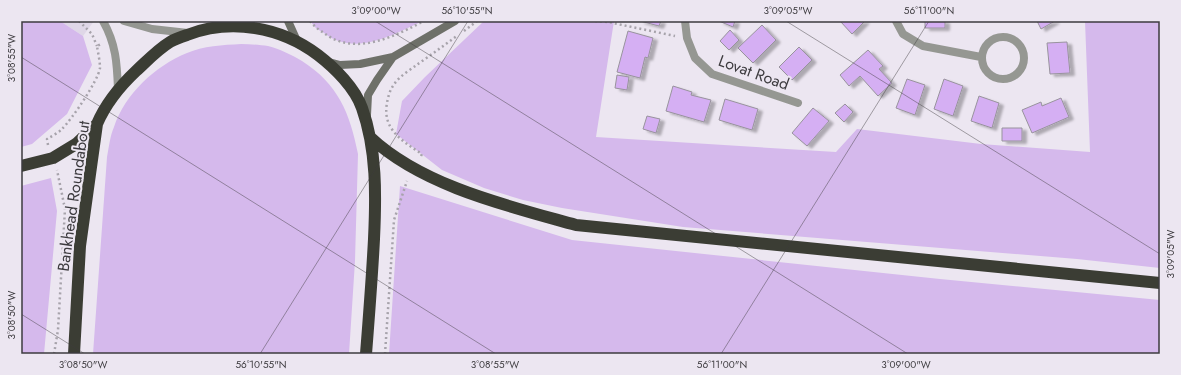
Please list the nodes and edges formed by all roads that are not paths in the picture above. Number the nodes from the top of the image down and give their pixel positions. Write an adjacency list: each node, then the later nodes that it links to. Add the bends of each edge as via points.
1 (103, 21): 13 (street, via 117,61)
2 (124, 21): 8 (street, via 152,29)
3 (288, 21): 9 (street)
4 (455, 21): 10 (street)
5 (686, 21): 14 (street, Lovat Road, via 687,38 695,58 712,74)
6 (896, 21): 11 (street, via 903,34 923,46)
7 (216, 24): 8 (highway, Bankhead Roundabout); 9 (highway, Bankhead Roundabout, via 265,29)
8 (192, 33): 13 (highway, Bankhead Roundabout, via 171,41)
9 (297, 40): 12 (highway, Bankhead Roundabout)
10 (393, 57): 12 (street, via 340,65); 15 (street, via 368,95)
11 (981, 57): 11 (street, via 982,64 990,76 1003,80 1016,75 1024,63 1024,56 1018,44 1006,37 992,40 983,50)
12 (325, 60): 15 (highway, Bankhead Roundabout, via 352,90)
13 (118, 89): 16 (highway, Bankhead Roundabout, via 103,110)
14 (798, 103)
15 (366, 122): 17 (highway, Bankhead Roundabout)
16 (97, 124): 18 (highway, via 76,144 53,158); 20 (highway, Bankhead Roundabout, via 80,246)
17 (370, 137): 19 (highway, via 402,162 438,180 503,205 576,225); 21 (highway, Bankhead Roundabout, via 376,194)
18 (21, 166)
19 (1160, 283)
20 (74, 354)
21 (366, 354)

